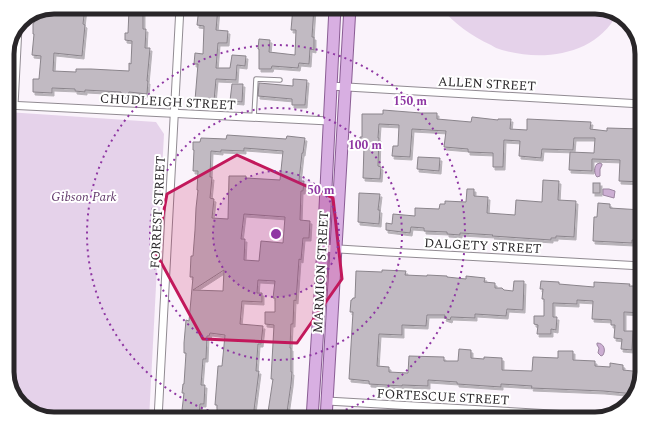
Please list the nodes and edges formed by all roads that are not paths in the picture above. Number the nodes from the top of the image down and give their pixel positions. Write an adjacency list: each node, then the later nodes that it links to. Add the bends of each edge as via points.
1 (180, 14): 11 (street, FORREST STREET)
2 (335, 14): 7 (main road, MARMION STREET)
3 (350, 14): 8 (main road, MARMION STREET)
4 (17, 39): 5 (street)
5 (14, 66)
6 (280, 80): 12 (lane, via 256,79)
7 (330, 86): 8 (street, ALLEN STREET); 13 (main road, MARMION STREET)
8 (345, 87): 9 (street, ALLEN STREET); 15 (main road, MARMION STREET)
9 (635, 104)
10 (14, 106): 11 (street, CHUDLEIGH STREET)
11 (174, 114): 12 (street, CHUDLEIGH STREET); 18 (street, FORREST STREET)
12 (254, 117): 13 (street, CHUDLEIGH STREET)
13 (329, 121): 14 (main road, MARMION STREET)
14 (323, 248): 15 (street, DALGETY STREET); 19 (main road, MARMION STREET)
15 (335, 249): 16 (street, DALGETY STREET); 17 (main road, MARMION STREET)
16 (635, 266)
17 (327, 401): 20 (main road, MARMION STREET); 21 (street, FORTESCUE STREET)
18 (158, 412)
19 (312, 412)
20 (326, 412)
21 (518, 412)

